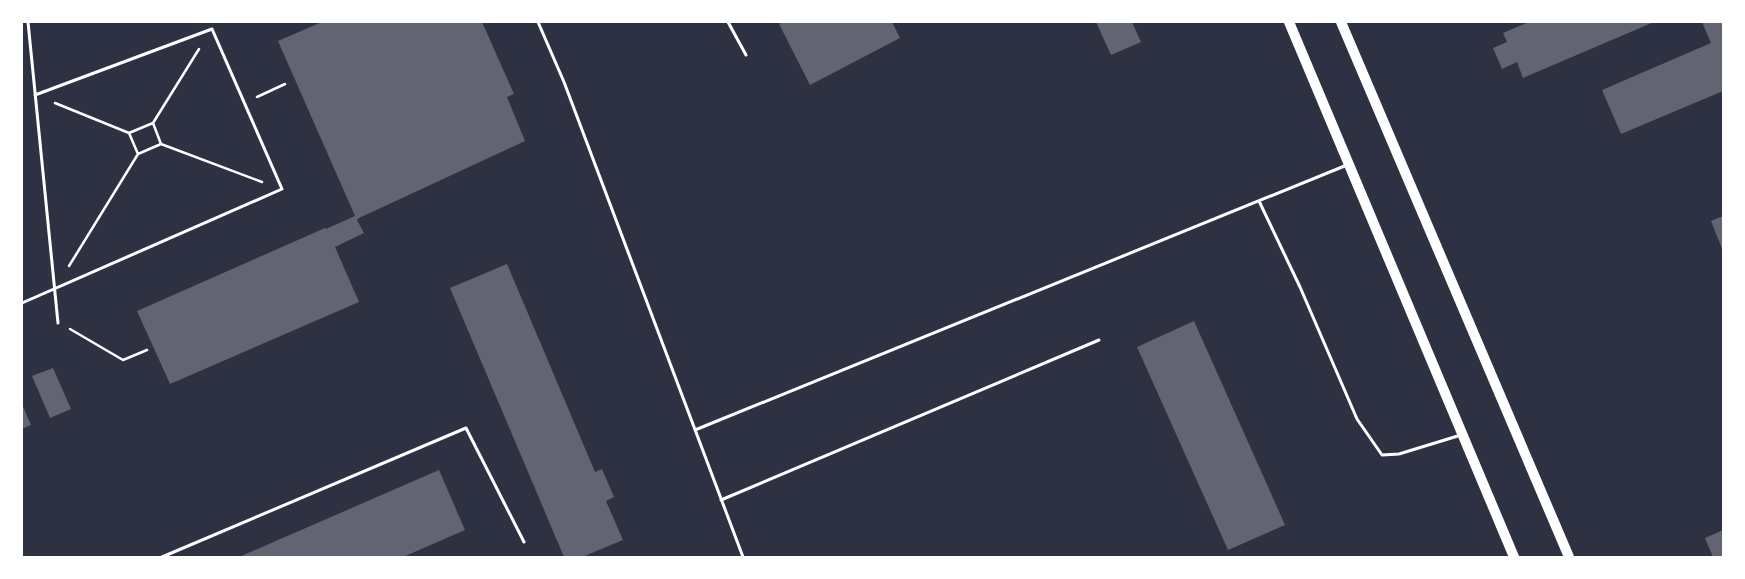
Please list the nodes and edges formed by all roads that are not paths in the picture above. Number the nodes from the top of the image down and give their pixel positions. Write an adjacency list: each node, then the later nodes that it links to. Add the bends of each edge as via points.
1 (28, 22): 7 (lane)
2 (538, 22): 14 (lane, via 564,82)
3 (728, 22): 6 (lane)
4 (1289, 22): 8 (main road)
5 (1341, 22): 21 (main road)
6 (746, 55)
7 (35, 95): 10 (lane); 10 (lane, via 212,29 282,189)
8 (1348, 165): 9 (lane); 15 (main road)
9 (1259, 201): 14 (lane); 15 (lane, via 1358,419 1382,455 1399,454)
10 (55, 289): 11 (lane); 12 (lane)
11 (22, 304)
12 (58, 323)
13 (1099, 340): 16 (lane)
14 (695, 430): 16 (lane)
15 (1463, 434): 20 (main road)
16 (721, 500): 19 (lane)
17 (524, 542): 18 (lane, via 466,428)
18 (162, 557)
19 (743, 557)
20 (1514, 557)
21 (1569, 557)

